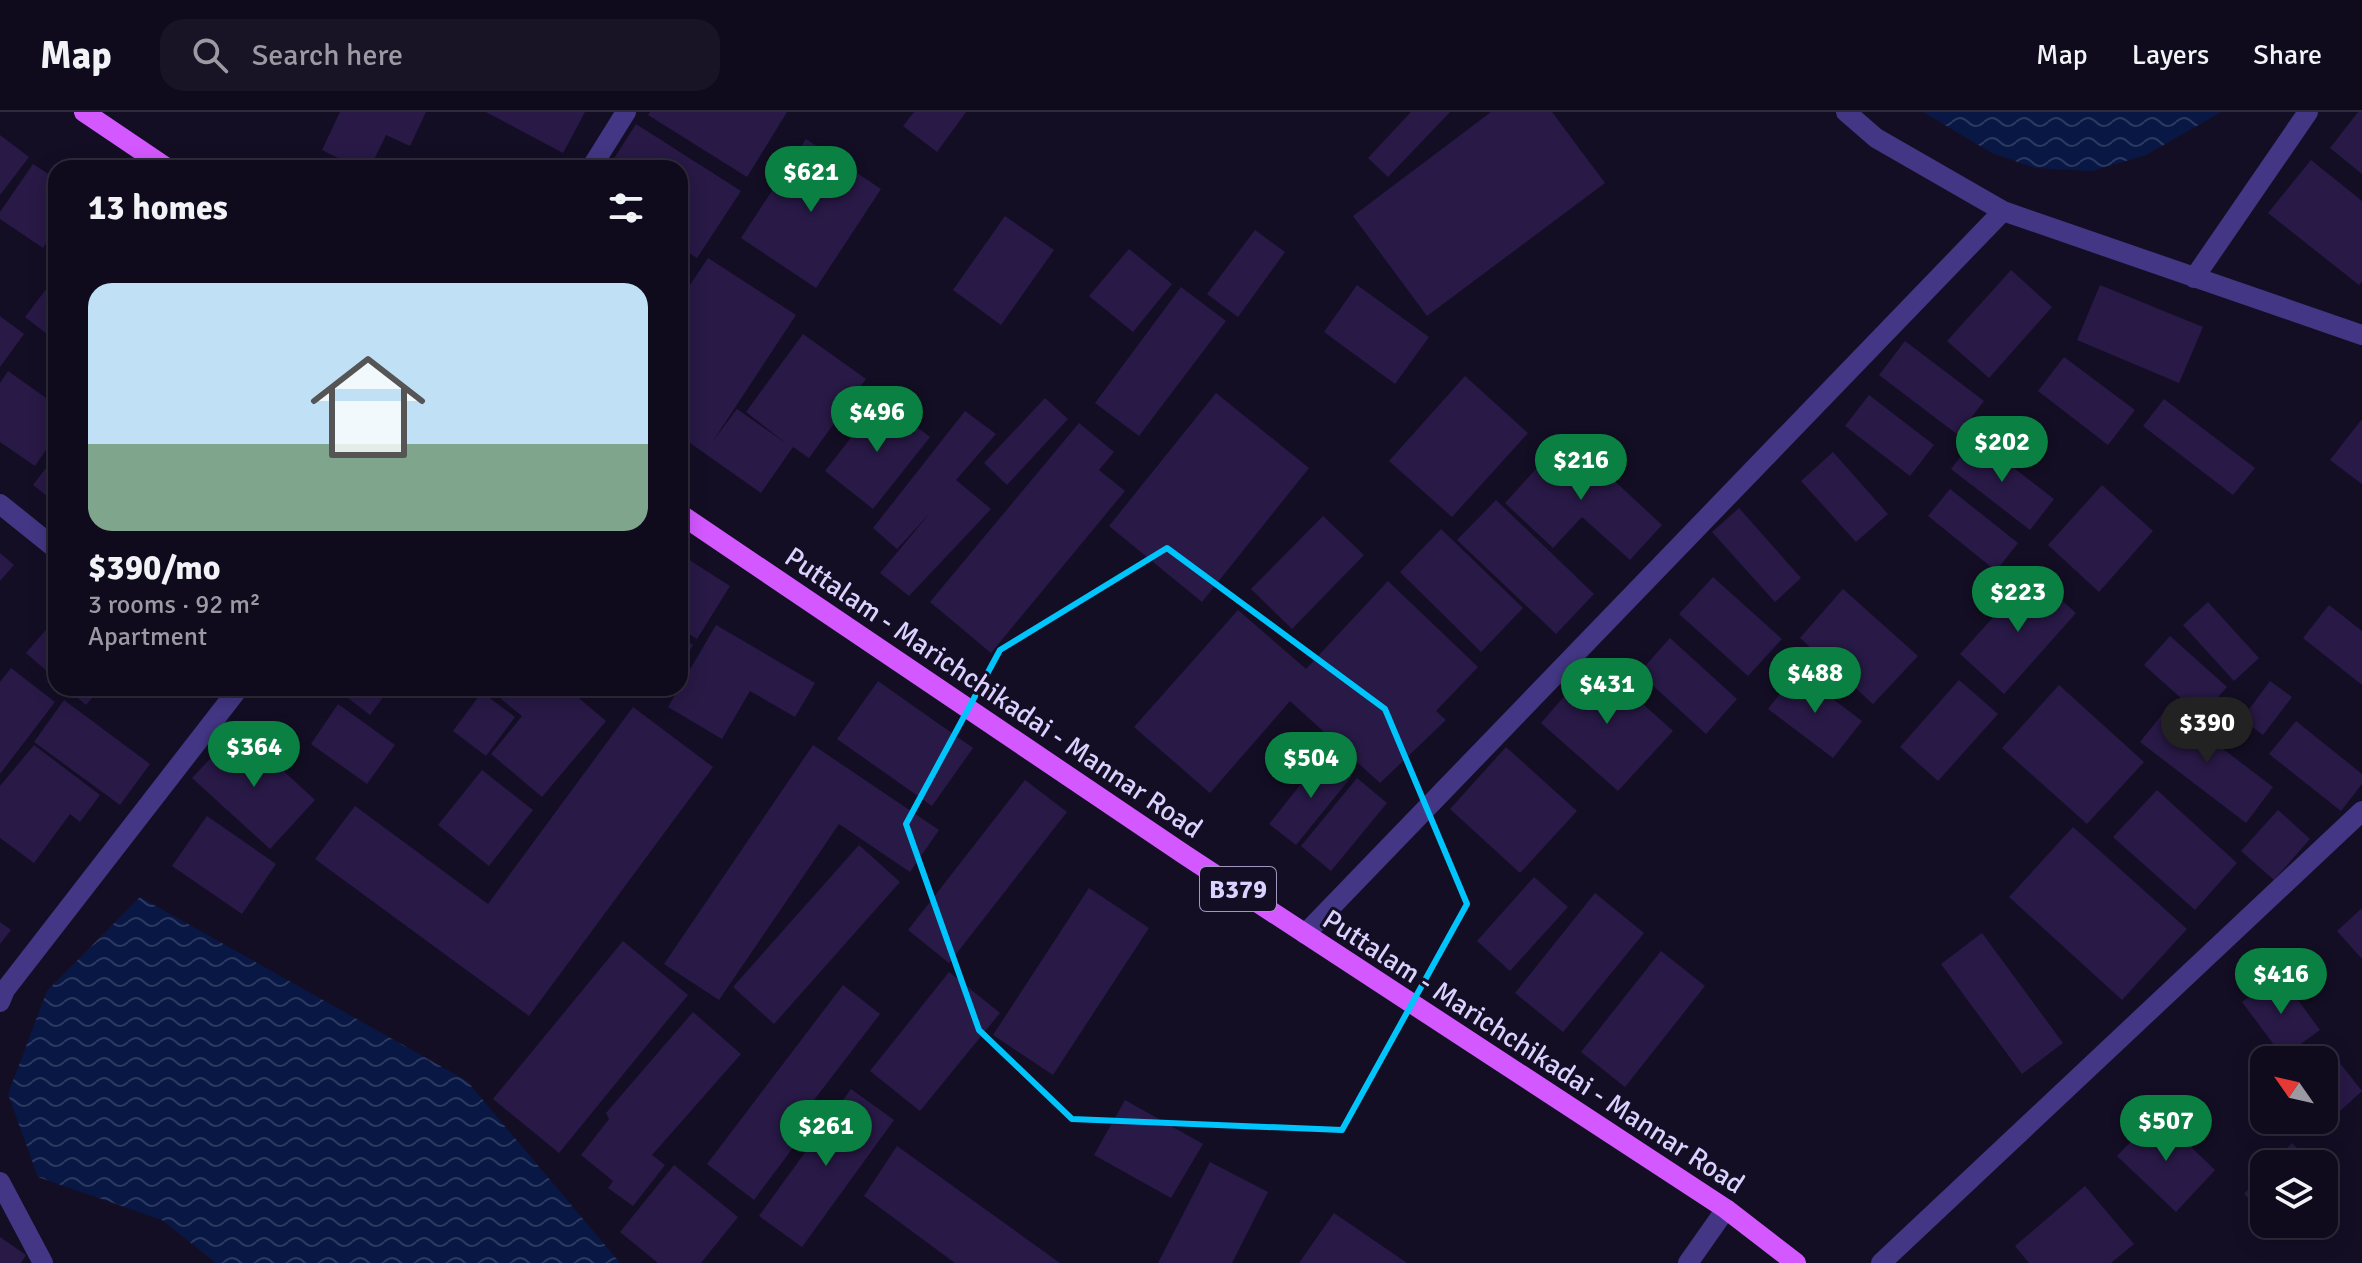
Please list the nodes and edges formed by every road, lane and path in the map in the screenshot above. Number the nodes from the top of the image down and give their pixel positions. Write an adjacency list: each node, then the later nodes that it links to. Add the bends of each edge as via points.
1 (84, 112): 5 (main road)
2 (626, 112): 6 (street)
3 (1846, 112): 7 (street, via 1876,138)
4 (2308, 112): 8 (street)
5 (155, 160)
6 (596, 160)
7 (2003, 211): 8 (street); 15 (street)
8 (2194, 278): 9 (street)
9 (2362, 335)
10 (0, 504): 12 (street)
11 (688, 519): 15 (main road, Puttalam - Marichchikadai - Mannar Road / B379)
12 (48, 543)
13 (229, 696): 16 (street)
14 (2362, 811): 22 (street)
15 (1305, 934): 18 (main road, Puttalam - Marichchikadai - Mannar Road / B379)
16 (0, 1002)
17 (0, 1182): 19 (street)
18 (1726, 1209): 20 (street); 21 (main road, Puttalam - Marichchikadai - Mannar Road / B379)
19 (43, 1263)
20 (1688, 1263)
21 (1796, 1263)
22 (1881, 1263)

